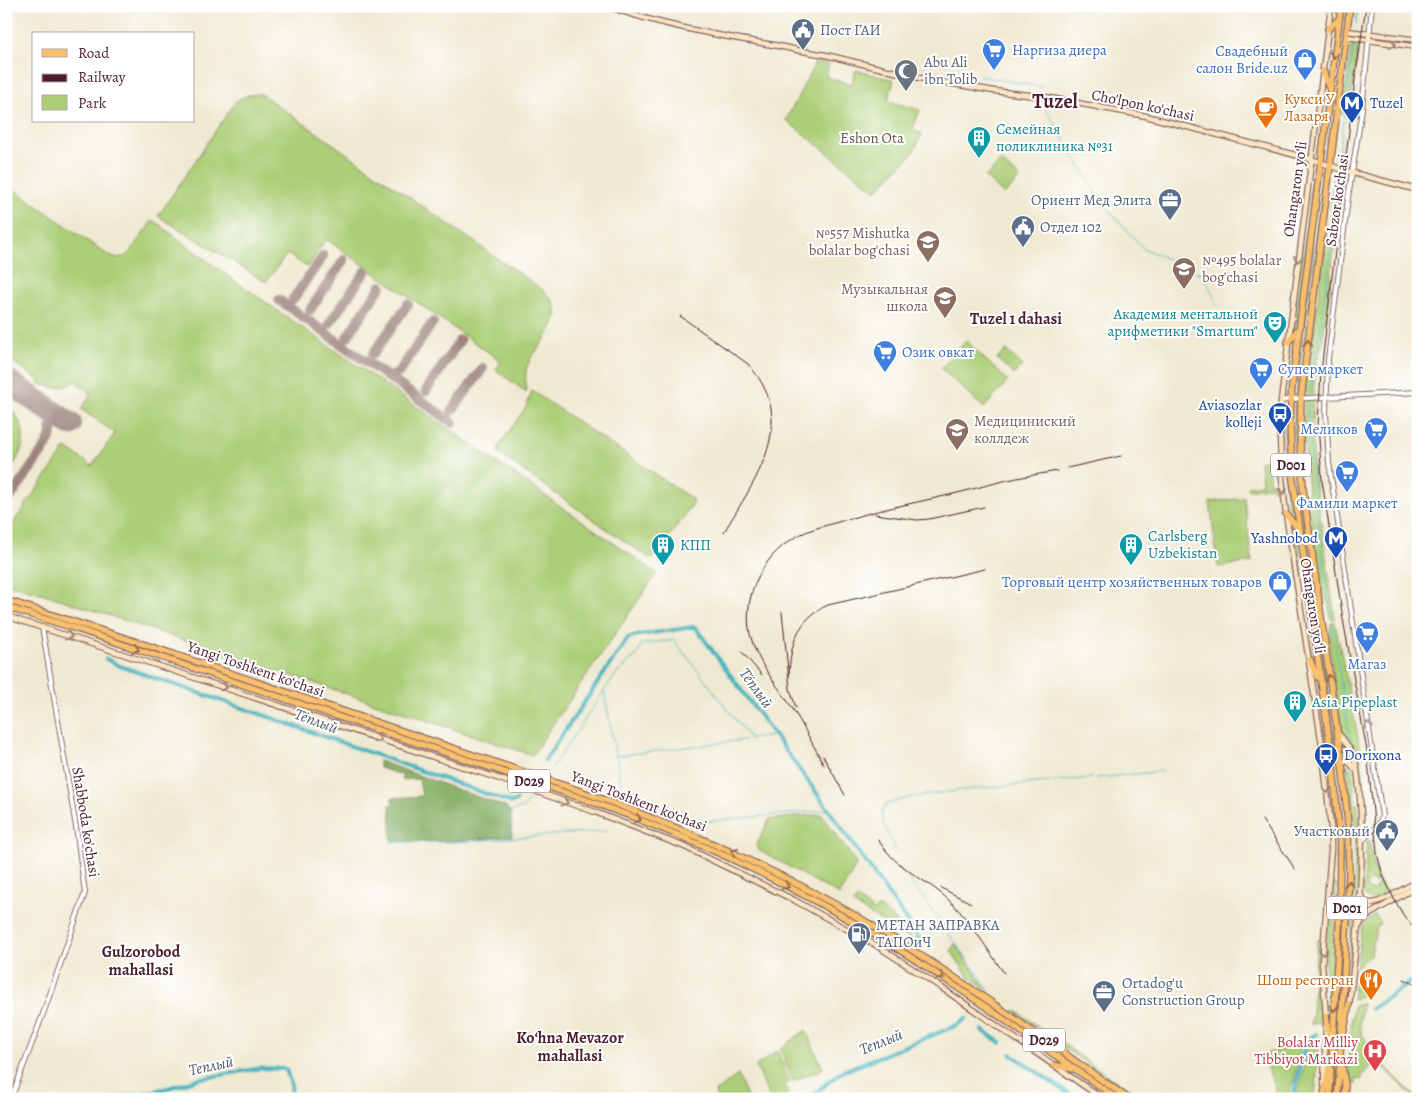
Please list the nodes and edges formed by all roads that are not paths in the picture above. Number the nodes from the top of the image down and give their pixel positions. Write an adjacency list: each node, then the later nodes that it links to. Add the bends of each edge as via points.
1 (607, 6): 15 (main road, Cho'lpon ko'chasi, via 670,25 818,53 920,78 1146,116)
2 (1330, 6): 7 (main road, Ohangaron yoʻli)
3 (1341, 6): 6 (highway, Ohangaron yoʻli / D001)
4 (1350, 6): 8 (highway, Ohangaron yoʻli / D001)
5 (1372, 6): 9 (street, Sabzor ko'chasi)
6 (1339, 19): 7 (highway); 14 (highway, Ohangaron yoʻli / D001, one-way to 14)
7 (1328, 29): 13 (main road, Ohangaron yoʻli)
8 (1347, 34): 9 (main road); 10 (main road); 17 (highway, Ohangaron yoʻli / D001)
9 (1370, 34): 10 (street, Sabzor ko'chasi); 11 (main road)
10 (1369, 40): 12 (main road, one-way to 12); 18 (street, Sabzor ko'chasi)
11 (1418, 40)
12 (1418, 47)
13 (1323, 71): 14 (highway); 15 (main road, Ohangaron yoʻli)
14 (1330, 89): 16 (highway, Ohangaron yoʻli / D001)
15 (1311, 159): 16 (main road, Cho'lpon ko'chasi); 21 (main road, Ohangaron yoʻli, one-way to 21)
16 (1321, 163): 17 (main road, Cho'lpon ko'chasi); 20 (highway, Ohangaron yoʻli / D001)
17 (1331, 166): 18 (main road, Cho'lpon ko'chasi); 23 (highway, Ohangaron yoʻli / D001, one-way to 17)
18 (1353, 173): 19 (main road, Cho'lpon ko'chasi); 24 (street, Sabzor ko'chasi)
19 (1418, 190)
20 (1300, 327): 21 (highway); 25 (highway, Ohangaron yoʻli / D001)
21 (1288, 342): 26 (main road, Ohangaron yoʻli)
22 (1418, 392): 24 (street)
23 (1301, 398): 24 (street); 25 (street); 29 (highway, Ohangaron yoʻli / D001, via 1301,462)
24 (1326, 398): 41 (street, Sabzor ko'chasi, one-way to 24, via 1382,816 1329,464)
25 (1291, 399): 26 (street); 28 (highway, Ohangaron yoʻli / D001, via 1291,466)
26 (1281, 401): 27 (main road, Ohangaron yoʻli, one-way to 27, via 1281,469)
27 (1286, 514): 28 (highway); 35 (main road, Ohangaron yoʻli)
28 (1298, 529): 30 (highway, Ohangaron yoʻli / D001)
29 (1315, 578): 30 (highway, via 1312,585); 37 (highway, Ohangaron yoʻli / D001, one-way to 29)
30 (1306, 584): 36 (highway, Ohangaron yoʻli / D001)
31 (6, 600): 56 (highway, Yangi Toshkent ko‘chasi / D029, one-way to 31, via 958,980 882,932 795,882 707,840 577,790)
32 (6, 607): 51 (highway, Yangi Toshkent ko‘chasi / D029, one-way to 51, via 667,830 857,924 957,987)
33 (6, 616): 34 (main road)
34 (42, 627): 50 (main road, one-way to 50, via 595,812 685,847 857,935 942,988); 53 (street, Shabboda ko'chasi, via 85,894)
35 (1310, 660): 36 (highway); 47 (main road, Ohangaron yoʻli, one-way to 47, via 1331,835 1322,963)
36 (1321, 684): 39 (highway, Ohangaron yoʻli / D001)
37 (1337, 732): 38 (highway, Ohangaron yoʻli / D001); 40 (main road, via 1350,749)
38 (1341, 761): 39 (highway); 40 (main road, via 1350,763); 49 (highway, Ohangaron yoʻli / D001, one-way to 38, via 1349,863)
39 (1333, 767): 48 (highway, Ohangaron yoʻli / D001, one-way to 48, via 1340,868)
40 (1356, 772): 41 (main road)
41 (1362, 842): 44 (main road)
42 (1418, 880): 44 (main road, via 1373,904 1364,901)
43 (1418, 886): 45 (main road, via 1365,917)
44 (1359, 891): 45 (main road)
45 (1357, 934): 46 (main road)
46 (1349, 1004): 49 (highway)
47 (1326, 1016): 48 (highway); 52 (main road, Ohangaron yoʻli)
48 (1332, 1055): 52 (highway, D001); 58 (main road)
49 (1340, 1055): 59 (main road); 60 (highway, D001)
50 (1053, 1065): 51 (highway); 54 (main road)
51 (1077, 1070): 55 (highway, Yangi Toshkent ko‘chasi / D029)
52 (1324, 1091): 57 (highway, D001)
53 (10, 1099)
54 (1102, 1099)
55 (1118, 1099)
56 (1129, 1099)
57 (1323, 1099)
58 (1330, 1099)
59 (1337, 1099)
60 (1344, 1099)

